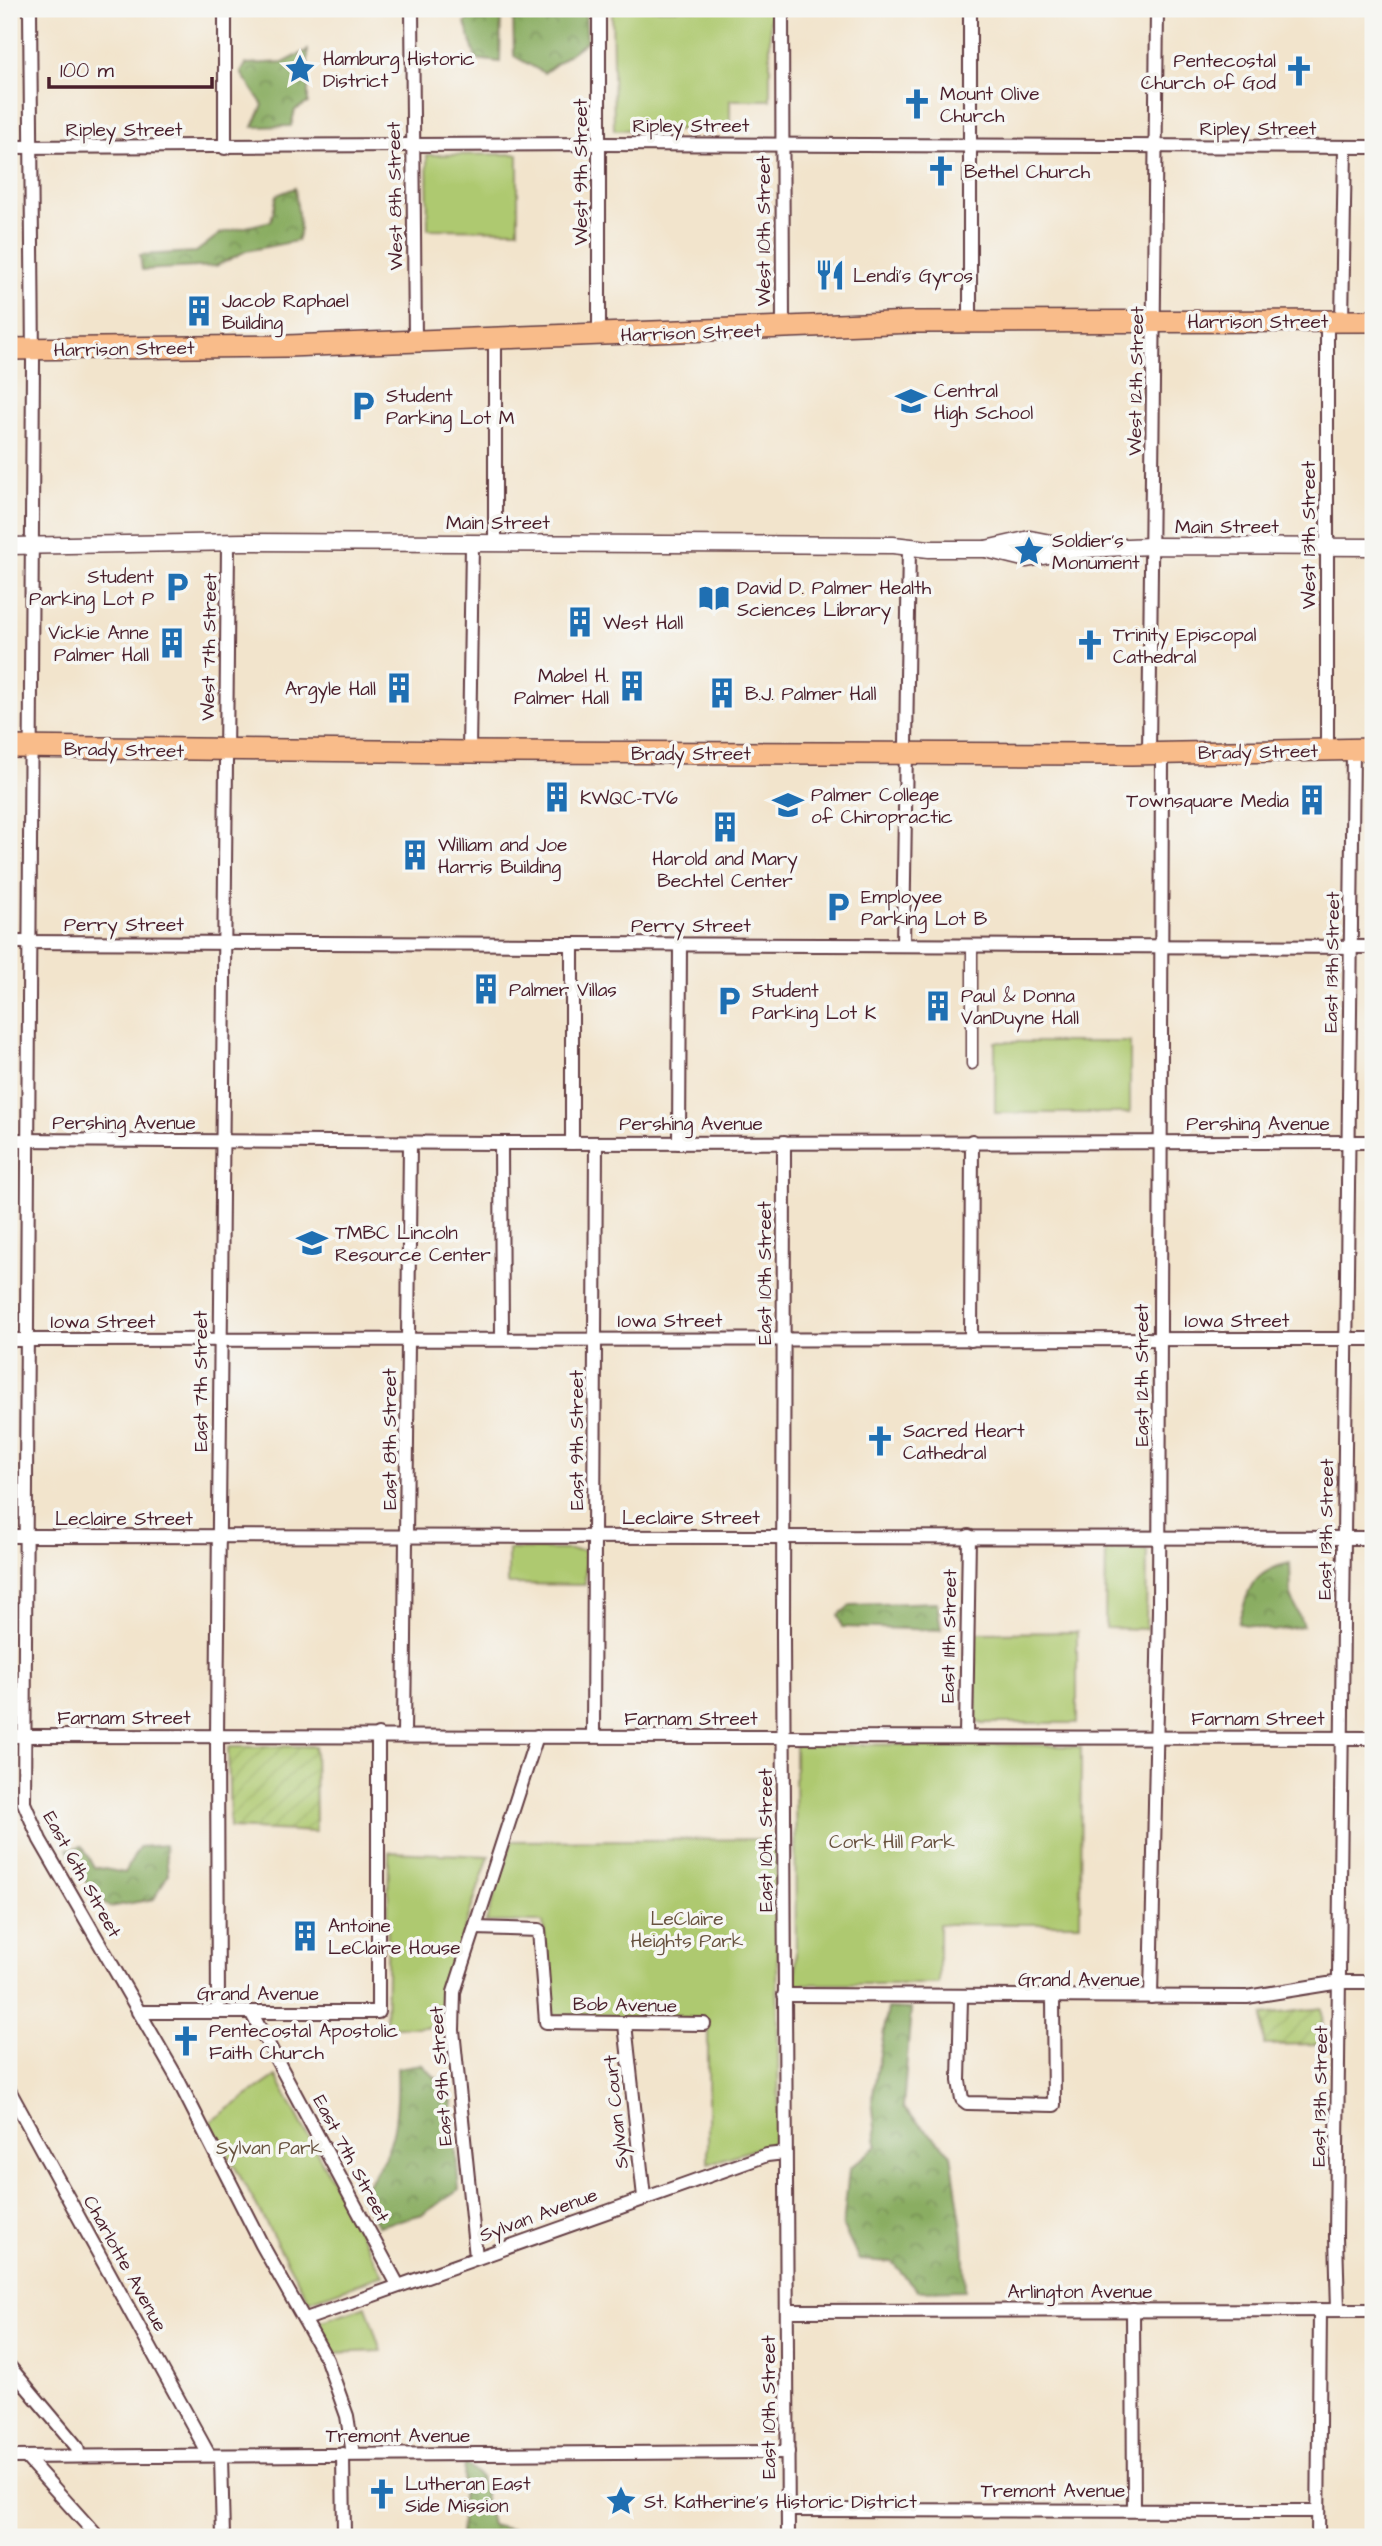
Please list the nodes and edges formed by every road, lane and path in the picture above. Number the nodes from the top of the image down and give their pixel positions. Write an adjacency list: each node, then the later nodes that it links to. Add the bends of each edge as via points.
1 (30, 9): 13 (street, East 6th Street)
2 (225, 9): 17 (street)
3 (411, 9): 10 (street, West 8th Street)
4 (599, 9): 8 (street, West 9th Street)
5 (782, 9): 9 (street, West 10th Street)
6 (970, 9): 11 (street)
7 (1157, 9): 14 (street, West 12th Street)
8 (599, 144): 9 (street, Ripley Street); 10 (street, Ripley Street); 23 (street, West 9th Street)
9 (783, 144): 11 (street, Ripley Street); 22 (street, West 10th Street)
10 (412, 145): 17 (street, Ripley Street); 25 (street, West 8th Street)
11 (969, 146): 14 (street, Ripley Street); 21 (street)
12 (9, 147): 13 (street, Ripley Street)
13 (32, 147): 17 (street, Ripley Street); 27 (street, East 6th Street)
14 (1156, 147): 15 (street, Ripley Street); 18 (street, West 12th Street)
15 (1345, 147): 16 (street, Ripley Street); 19 (street, West 13th Street)
16 (1373, 147)
17 (225, 148)
18 (1156, 320): 19 (highway, Harrison Street); 21 (highway, Harrison Street); 34 (street, West 12th Street)
19 (1334, 321): 20 (highway, Harrison Street); 35 (street, West 13th Street)
20 (1373, 321)
21 (970, 322): 22 (highway, Harrison Street)
22 (783, 328): 23 (highway, Harrison Street)
23 (599, 336): 24 (highway, Harrison Street)
24 (495, 339): 25 (highway, Harrison Street); 29 (street)
25 (415, 340): 27 (highway, Harrison Street)
26 (9, 349): 27 (highway, Harrison Street)
27 (33, 349): 32 (street, East 6th Street)
28 (472, 543): 29 (street, Main Street); 30 (street, Main Street); 41 (street)
29 (495, 543): 33 (street, Main Street)
30 (228, 544): 32 (street, Main Street); 39 (street, West 7th Street)
31 (9, 546): 32 (street, Main Street)
32 (31, 546): 37 (street, East 6th Street)
33 (909, 547): 34 (street, Main Street, via 986,549 1030,539 1081,549); 42 (street)
34 (1151, 547): 35 (street, Main Street); 43 (street, West 12th Street)
35 (1327, 547): 36 (street, Main Street); 40 (street, West 13th Street)
36 (1373, 547)
37 (19, 747): 39 (highway, Brady Street); 45 (street, East 6th Street)
38 (1363, 749): 40 (highway, Brady Street); 52 (street, East 13th Street)
39 (226, 750): 41 (highway, Brady Street); 46 (street, East 7th Street)
40 (1328, 750): 43 (highway, Brady Street)
41 (469, 752): 42 (highway, Brady Street)
42 (905, 753): 43 (highway, Brady Street); 48 (street)
43 (1155, 753): 51 (street, East 12th Street)
44 (9, 942): 45 (street, Perry Street)
45 (28, 942): 46 (street, Perry Street); 56 (street, East 6th Street)
46 (223, 944): 49 (street, Perry Street); 59 (street, East 7th Street)
47 (680, 944): 48 (street, Perry Street); 49 (street, Perry Street); 67 (street)
48 (902, 944): 50 (street, Perry Street)
49 (572, 945): 65 (street)
50 (972, 946): 51 (street, Perry Street); 54 (street)
51 (1161, 947): 52 (street, Perry Street); 58 (street, East 12th Street)
52 (1350, 947): 53 (street, Perry Street); 61 (street, East 13th Street)
53 (1373, 947)
54 (972, 1064)
55 (9, 1140): 56 (street, Pershing Avenue)
56 (27, 1140): 59 (street, Pershing Avenue); 74 (street, East 6th Street)
57 (972, 1141): 58 (street, Pershing Avenue); 60 (street, Pershing Avenue); 75 (street)
58 (1161, 1141): 61 (street, Pershing Avenue); 76 (street, East 12th Street)
59 (222, 1142): 63 (street, Pershing Avenue); 78 (street, East 7th Street)
60 (784, 1142): 67 (street, Pershing Avenue); 71 (street, East 10th Street)
61 (1348, 1142): 62 (street, Pershing Avenue); 77 (street, East 13th Street)
62 (1373, 1142)
63 (410, 1143): 64 (street, Pershing Avenue); 68 (street, East 8th Street)
64 (501, 1143): 65 (street, Pershing Avenue); 69 (street)
65 (572, 1143): 66 (street, Pershing Avenue)
66 (596, 1143): 67 (street, Pershing Avenue); 70 (street, East 9th Street)
67 (679, 1143)
68 (408, 1339): 69 (street, Iowa Street); 78 (street, Iowa Street); 81 (street, East 8th Street)
69 (502, 1339): 70 (street, Iowa Street)
70 (596, 1339): 71 (street, Iowa Street); 82 (street, East 9th Street)
71 (783, 1339): 75 (street, Iowa Street); 83 (street, East 10th Street)
72 (1373, 1339): 77 (street, Iowa Street)
73 (9, 1340): 74 (street, Iowa Street)
74 (26, 1340): 78 (street, Iowa Street); 80 (street, East 6th Street)
75 (971, 1340): 76 (street, Iowa Street)
76 (1161, 1340): 77 (street, Iowa Street); 86 (street, East 12th Street)
77 (1346, 1340): 87 (street, East 13th Street)
78 (220, 1341): 85 (street, East 7th Street)
79 (9, 1536): 80 (street, Leclaire Street)
80 (25, 1536): 85 (street, Leclaire Street); 95 (street, East 6th Street)
81 (407, 1536): 82 (street, Leclaire Street); 85 (street, Leclaire Street); 91 (street, East 8th Street)
82 (596, 1536): 83 (street, Leclaire Street); 96 (street, East 9th Street)
83 (783, 1536): 84 (street, Leclaire Street); 97 (street, East 10th Street)
84 (969, 1536): 86 (street, Leclaire Street); 93 (street, East 11th Street)
85 (218, 1537): 90 (street, East 7th Street)
86 (1159, 1538): 87 (street, Leclaire Street); 98 (street, East 12th Street)
87 (1344, 1538): 88 (street, Leclaire Street); 99 (street, East 13th Street)
88 (1373, 1538)
89 (378, 1735): 90 (street, Farnam Street); 91 (street, Farnam Street); 110 (street, Grand Avenue, via 378,2012)
90 (217, 1736): 95 (street, Farnam Street); 109 (street, East 7th Street)
91 (404, 1736): 92 (street, Farnam Street)
92 (537, 1736): 96 (street, Farnam Street); 101 (street, East 9th Street)
93 (966, 1736): 97 (street, Farnam Street); 98 (street, Farnam Street)
94 (9, 1737): 95 (street, Farnam Street)
95 (23, 1737): 108 (street, East 6th Street, via 24,1803 29,1818)
96 (593, 1737): 97 (street, Farnam Street)
97 (784, 1737): 104 (street, East 10th Street)
98 (1157, 1737): 99 (street, Farnam Street); 105 (street, East 12th Street)
99 (1342, 1738): 100 (street, Farnam Street); 102 (street, East 13th Street)
100 (1373, 1738)
101 (475, 1928): 111 (street, Bob Avenue, via 539,1930 546,2022); 116 (street, East 9th Street, via 454,1992 453,2030)
102 (1340, 1982): 103 (street, Grand Avenue); 105 (street, Grand Avenue, via 1247,1997); 120 (street, East 13th Street)
103 (1373, 1982)
104 (784, 1995): 106 (street, Grand Avenue); 114 (street, East 10th Street)
105 (1151, 1997): 107 (street, Grand Avenue)
106 (961, 1998): 107 (street, Grand Avenue); 107 (street, via 962,2099 967,2103 1054,2105)
107 (1053, 1999)
108 (138, 2012): 109 (street, Grand Avenue); 123 (street, East 6th Street)
109 (218, 2012): 110 (street, Grand Avenue)
110 (251, 2012): 117 (street, East 7th Street)
111 (625, 2024): 112 (street, Bob Avenue); 115 (street, Sylvan Court)
112 (704, 2024)
113 (9, 2090): 128 (street, Charlotte Avenue)
114 (785, 2153): 115 (street, Sylvan Avenue); 122 (street, East 10th Street)
115 (644, 2197): 116 (street, Sylvan Avenue)
116 (476, 2257): 117 (street, Sylvan Avenue)
117 (398, 2285): 123 (street, Sylvan Avenue)
118 (1133, 2310): 119 (street, Arlington Avenue); 122 (street, Arlington Avenue); 131 (street)
119 (1320, 2310): 120 (street, Arlington Avenue); 133 (street)
120 (1338, 2310): 121 (street, Arlington Avenue)
121 (1373, 2310)
122 (787, 2311): 125 (street, East 10th Street)
123 (306, 2319): 126 (street, East 6th Street, via 333,2372 347,2416)
124 (9, 2366): 127 (street, via 77,2447)
125 (788, 2452): 126 (street, Tremont Avenue); 132 (street, East 10th Street)
126 (348, 2454): 128 (street, Tremont Avenue); 136 (street, East 6th Street)
127 (79, 2456): 128 (street, Tremont Avenue); 130 (street, Tremont Avenue)
128 (215, 2456): 135 (street, Charlotte Avenue)
129 (9, 2457): 130 (street, Tremont Avenue)
130 (26, 2457): 134 (street)
131 (1134, 2509): 132 (street, Tremont Avenue); 133 (street, Tremont Avenue)
132 (788, 2510): 137 (street, East 10th Street)
133 (1318, 2511): 138 (street)
134 (98, 2537)
135 (223, 2537)
136 (344, 2537)
137 (788, 2537)
138 (1318, 2537)

